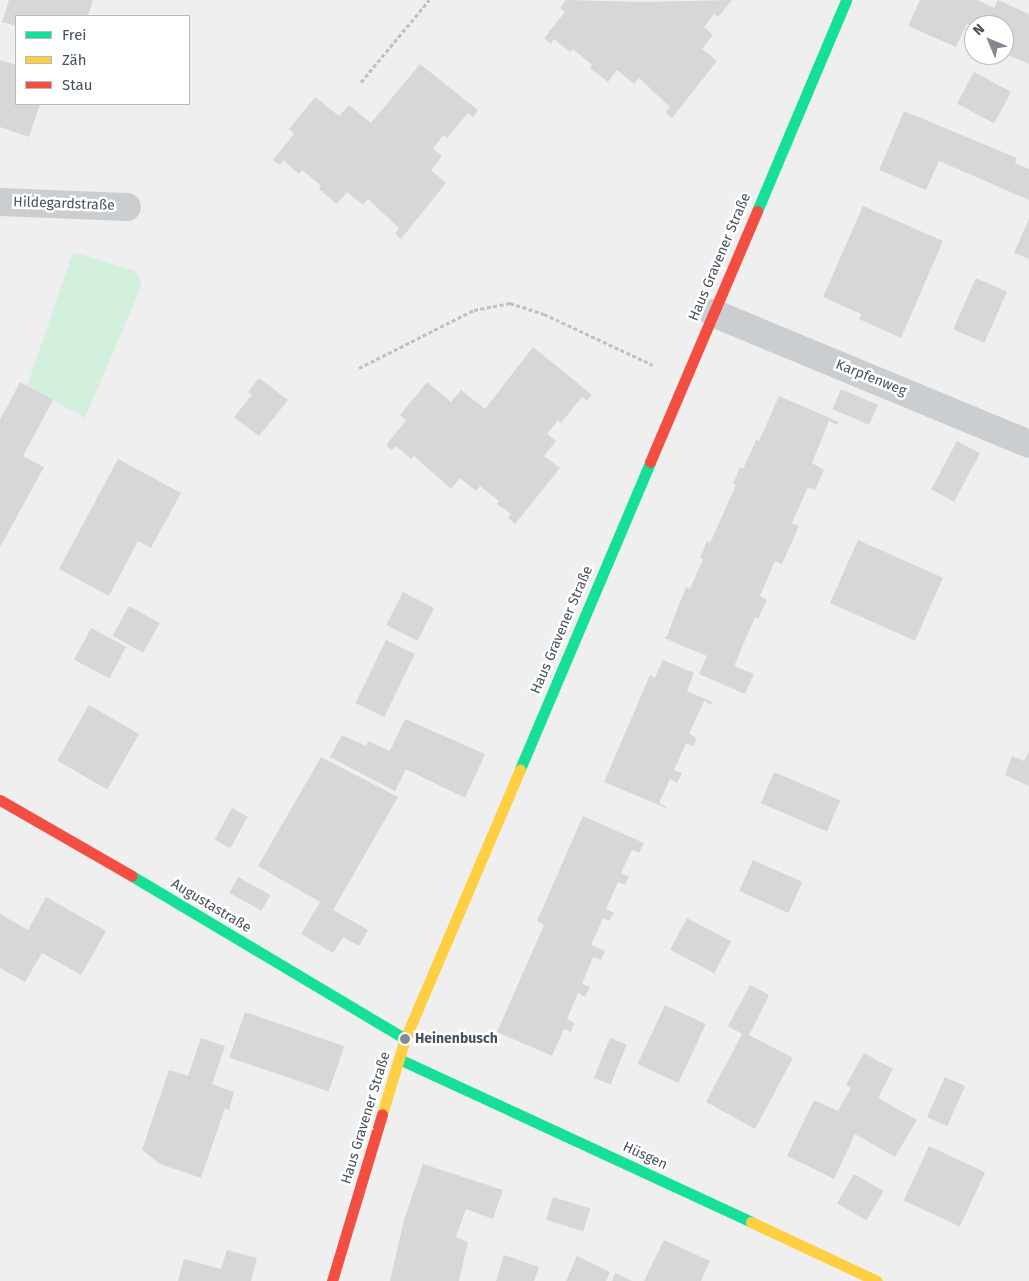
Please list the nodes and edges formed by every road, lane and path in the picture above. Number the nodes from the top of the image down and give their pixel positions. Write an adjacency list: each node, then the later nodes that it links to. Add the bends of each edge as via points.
1 (429, 0): 3 (path)
2 (846, 0): 6 (street, Haus Gravener Straße)
3 (361, 82)
4 (0, 202): 5 (street, Hildegardstraße)
5 (127, 207)
6 (713, 313): 8 (street, Haus Gravener Straße); 9 (street, Karpfenweg)
7 (359, 368): 8 (path, via 474,310 510,303 544,314)
8 (684, 380): 11 (street, Haus Gravener Straße)
9 (1029, 444)
10 (0, 800): 11 (street, Augustastraße)
11 (405, 1039): 12 (street, Haus Gravener Straße)
12 (399, 1059): 13 (street, Haus Gravener Straße); 14 (street, Hüsgen)
13 (332, 1281)
14 (878, 1281)

